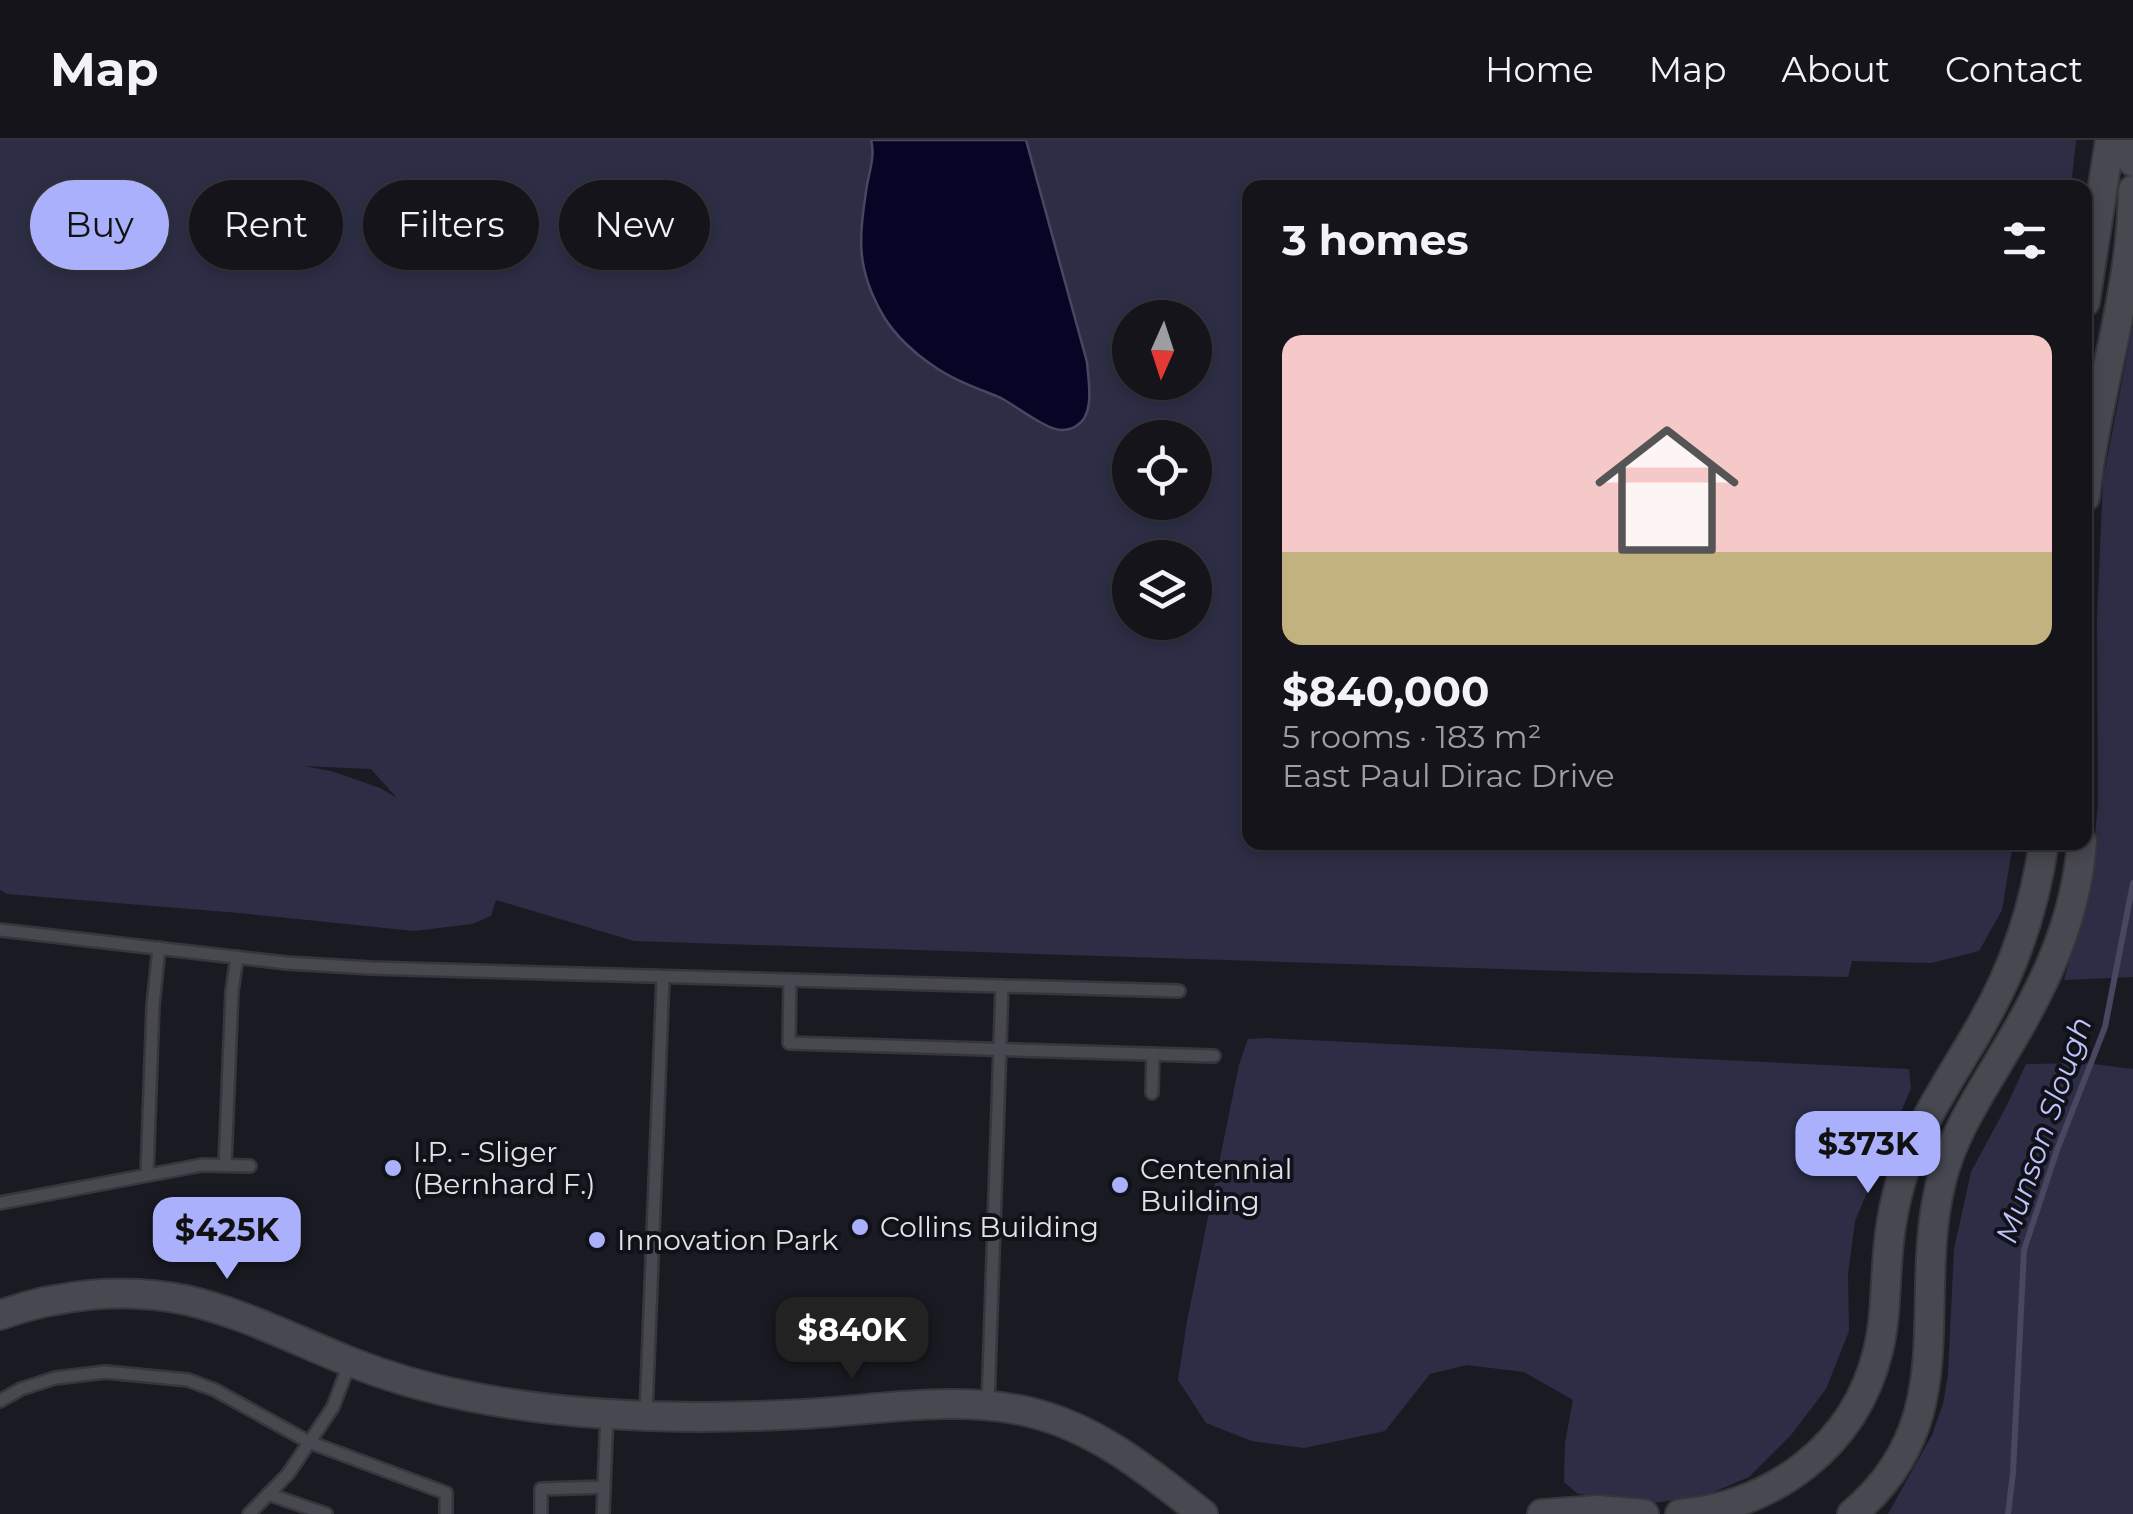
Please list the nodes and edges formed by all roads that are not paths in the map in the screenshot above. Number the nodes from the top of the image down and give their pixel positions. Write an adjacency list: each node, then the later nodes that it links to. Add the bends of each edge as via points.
1 (2110, 140): 5 (street)
2 (2132, 140): 3 (street)
3 (2133, 162)
4 (2133, 190): 6 (street, via 2126,270)
5 (2092, 257)
6 (2092, 442)
7 (2042, 850): 33 (street, via 2026,922 2000,988 1929,1112 1902,1177 1884,1317 1867,1385 1827,1446)
8 (2081, 850): 43 (street, via 2055,959 1969,1112 1942,1178 1930,1248 1930,1352 1918,1420 1886,1479)
9 (0, 930): 10 (lane)
10 (159, 948): 11 (lane); 22 (lane)
11 (237, 956): 12 (lane, via 370,968); 20 (lane)
12 (663, 977): 13 (lane); 29 (lane)
13 (790, 980): 14 (lane); 16 (lane, via 788,1043)
14 (1002, 986): 15 (lane); 16 (lane)
15 (1179, 991)
16 (1000, 1049): 17 (lane); 27 (lane)
17 (1154, 1054): 18 (lane); 19 (lane)
18 (1214, 1056)
19 (1152, 1093)
20 (225, 1166): 21 (lane); 22 (lane)
21 (250, 1166)
22 (147, 1174): 23 (lane)
23 (0, 1203)
24 (0, 1315): 25 (street, via 59,1299 146,1294 228,1313)
25 (350, 1362): 28 (street, via 472,1397); 30 (lane, via 333,1407)
26 (0, 1401): 30 (lane, via 55,1378 106,1372 188,1380)
27 (988, 1406): 29 (street); 39 (street, via 1031,1412 1086,1432)
28 (607, 1413): 29 (street); 31 (lane)
29 (646, 1414)
30 (309, 1442): 32 (lane); 36 (lane, via 446,1493)
31 (604, 1487): 37 (lane, via 542,1489); 38 (lane)
32 (268, 1494): 34 (lane); 35 (lane)
33 (1739, 1509): 42 (street)
34 (249, 1514)
35 (326, 1514)
36 (446, 1514)
37 (542, 1514)
38 (603, 1514)
39 (1203, 1514)
40 (1542, 1514): 41 (street)
41 (1644, 1514)
42 (1680, 1514)
43 (1852, 1514)

